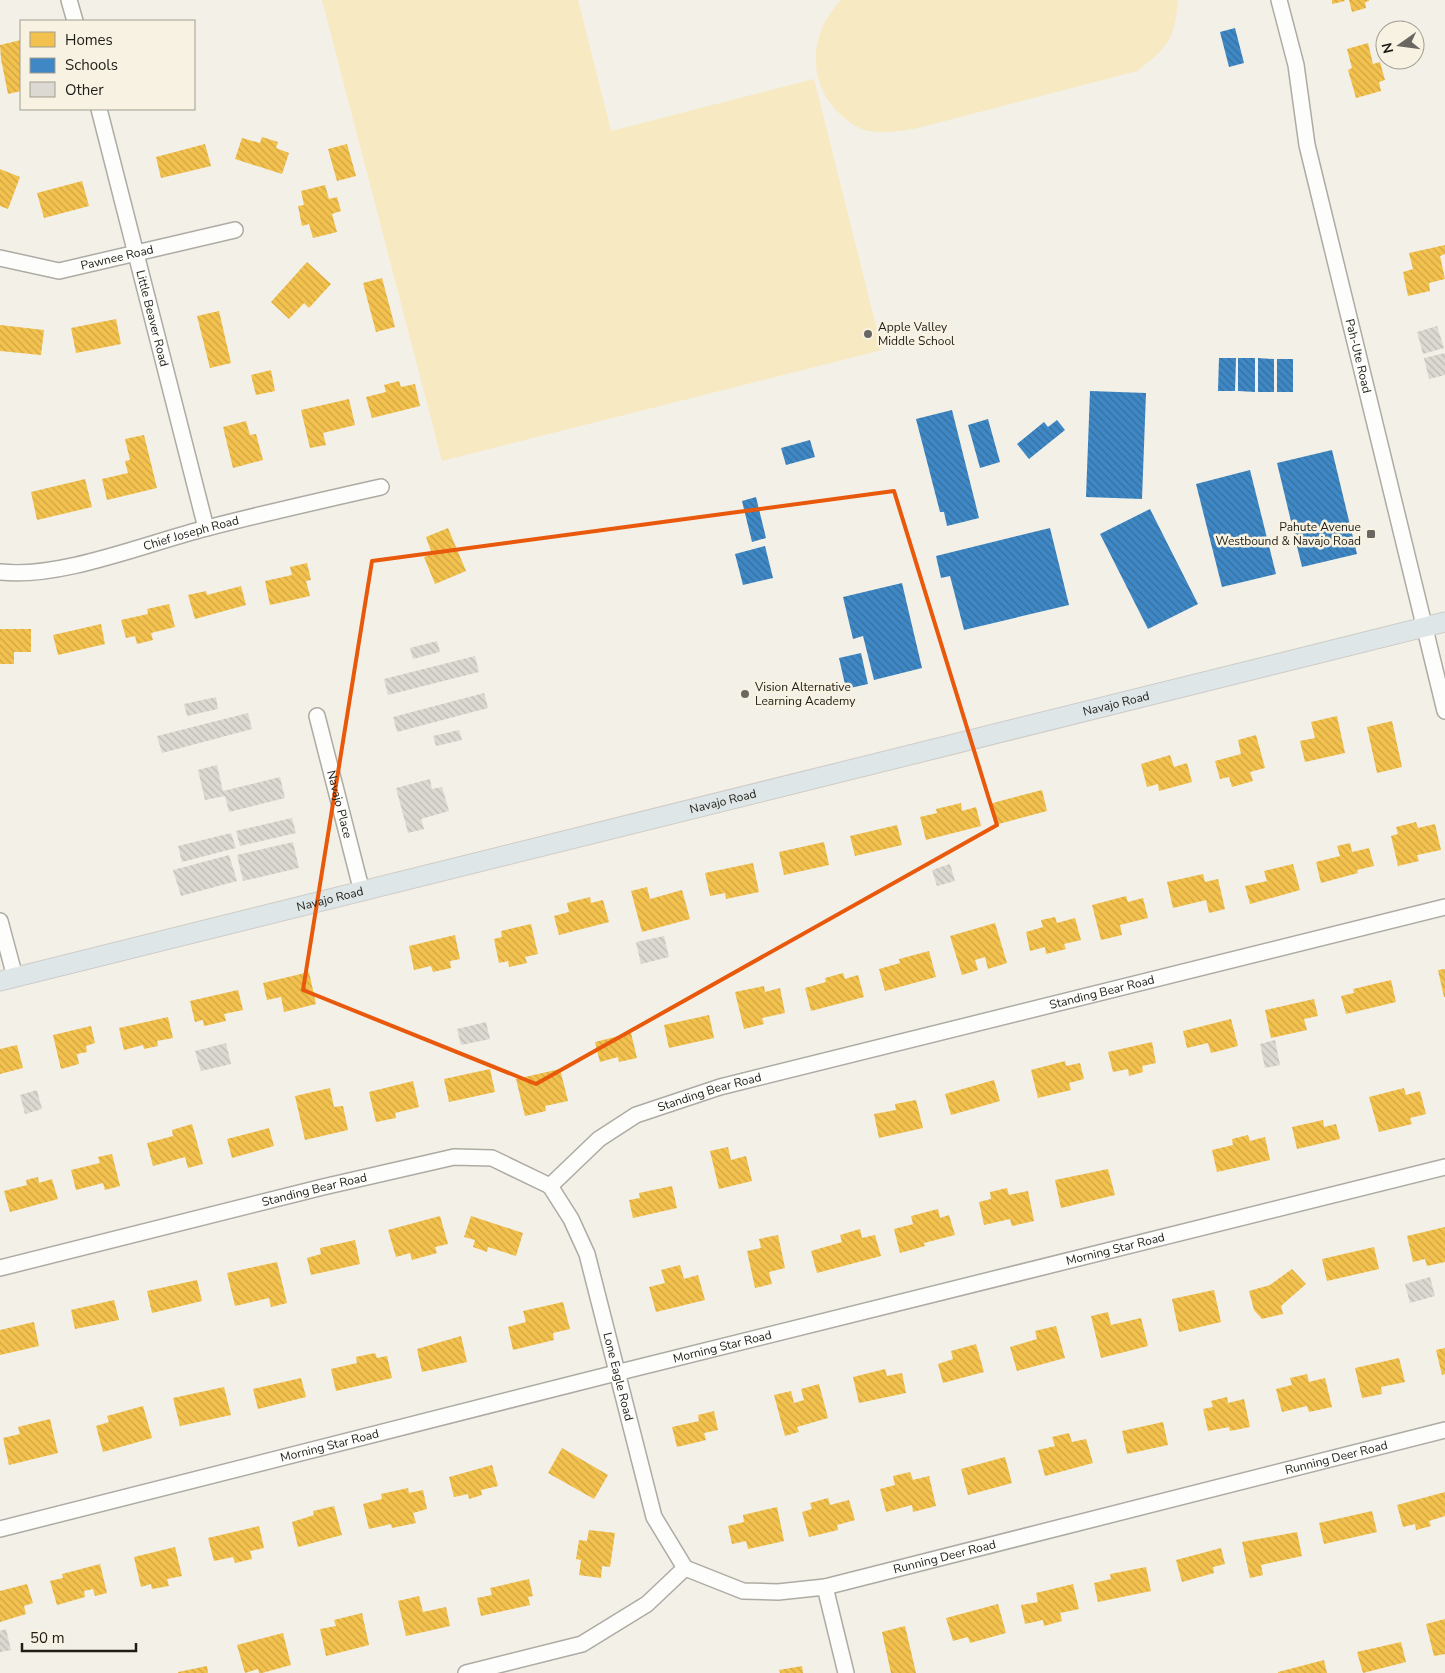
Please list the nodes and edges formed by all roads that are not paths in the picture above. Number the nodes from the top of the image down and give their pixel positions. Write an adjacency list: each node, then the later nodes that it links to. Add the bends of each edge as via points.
1 (69, 0): 3 (street)
2 (1280, 0): 12 (street, Pah-Ute Road, via 1296,65 1307,145)
3 (75, 20)
4 (99, 110): 6 (street, Little Beaver Road)
5 (234, 230): 6 (street, Pawnee Road)
6 (136, 254): 7 (street, Pawnee Road, via 59,271); 9 (street, Little Beaver Road)
7 (0, 258)
8 (381, 487): 9 (street, Chief Joseph Road)
9 (206, 528): 10 (street, Chief Joseph Road, via 59,568 15,574)
10 (0, 572)
11 (1445, 622): 12 (main road, Navajo Road)
12 (1425, 627): 13 (street, Pah-Ute Road); 15 (main road, Navajo Road)
13 (1445, 711)
14 (318, 716): 15 (street, Navajo Place)
15 (362, 892): 18 (main road, Navajo Road)
16 (1445, 907): 20 (street, Standing Bear Road, via 720,1087 636,1115 599,1139)
17 (0, 921): 18 (street)
18 (8, 979)
19 (1445, 1167): 22 (street, Morning Star Road)
20 (550, 1186): 21 (street, Standing Bear Road, via 492,1158 454,1157); 22 (street, Lone Eagle Road, via 571,1219 587,1254)
21 (0, 1268)
22 (616, 1373): 24 (street, Morning Star Road); 25 (street, Lone Eagle Road, via 654,1516)
23 (1445, 1430): 26 (street, Running Deer Road)
24 (0, 1529)
25 (686, 1568): 26 (street, Running Deer Road, via 743,1591 778,1592); 27 (street, via 647,1604 582,1644)
26 (825, 1587): 28 (street)
27 (466, 1673)
28 (846, 1673)

